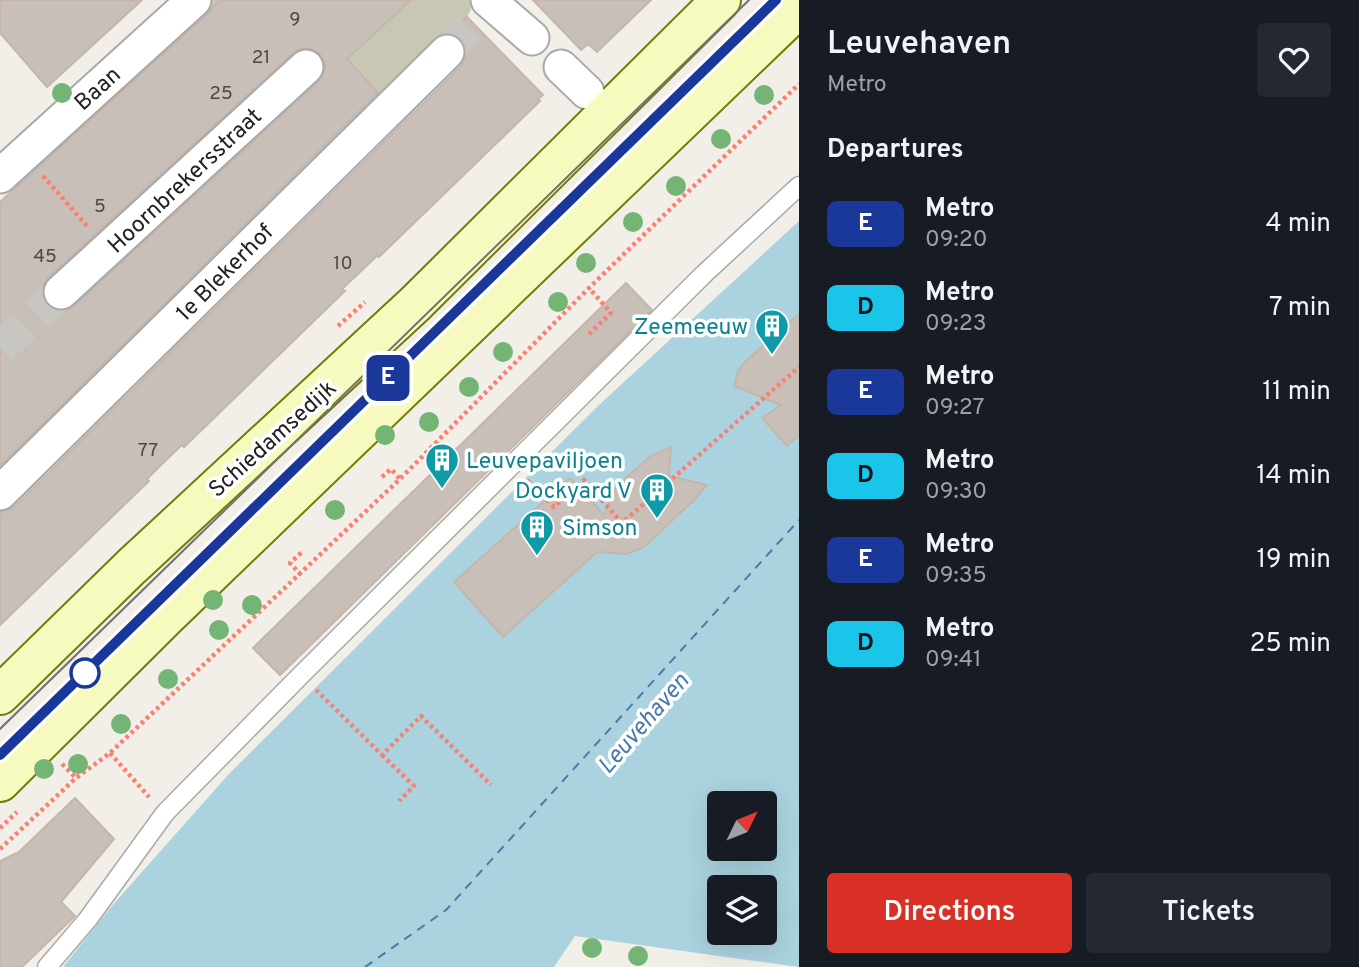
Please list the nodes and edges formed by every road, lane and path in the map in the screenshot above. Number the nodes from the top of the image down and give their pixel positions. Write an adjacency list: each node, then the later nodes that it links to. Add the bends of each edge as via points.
1 (194, 0): 11 (street, Baan)
2 (720, 0): 25 (main road, Schiedamsedijk, via 415,304)
3 (490, 2): 5 (street)
4 (799, 8): 28 (main road)
5 (532, 38)
6 (447, 52): 21 (street, 1e Blekerhof)
7 (306, 67): 13 (street, Hoornbrekersstraat)
8 (561, 67): 10 (street)
9 (799, 84): 14 (path)
10 (587, 92)
11 (12, 165): 13 (path)
12 (799, 186): 24 (lane, via 694,284)
13 (108, 250): 15 (street, Hoornbrekersstraat)
14 (589, 288): 16 (path, via 611,313); 20 (path)
15 (61, 292)
16 (589, 334)
17 (799, 367): 19 (path, via 622,523 584,480 554,507)
18 (382, 477): 20 (path, via 391,468)
19 (526, 478)
20 (400, 479): 23 (path)
21 (0, 493)
22 (302, 552): 23 (path, via 290,563)
23 (301, 575): 26 (path)
24 (301, 675): 27 (path); 33 (lane, via 166,813)
25 (0, 695)
26 (110, 753): 29 (path); 32 (path, via 76,778)
27 (382, 755): 30 (path, via 421,716); 31 (path, via 414,786)
28 (0, 782)
29 (137, 785)
30 (491, 785)
31 (399, 801)
32 (0, 849)
33 (47, 967)

